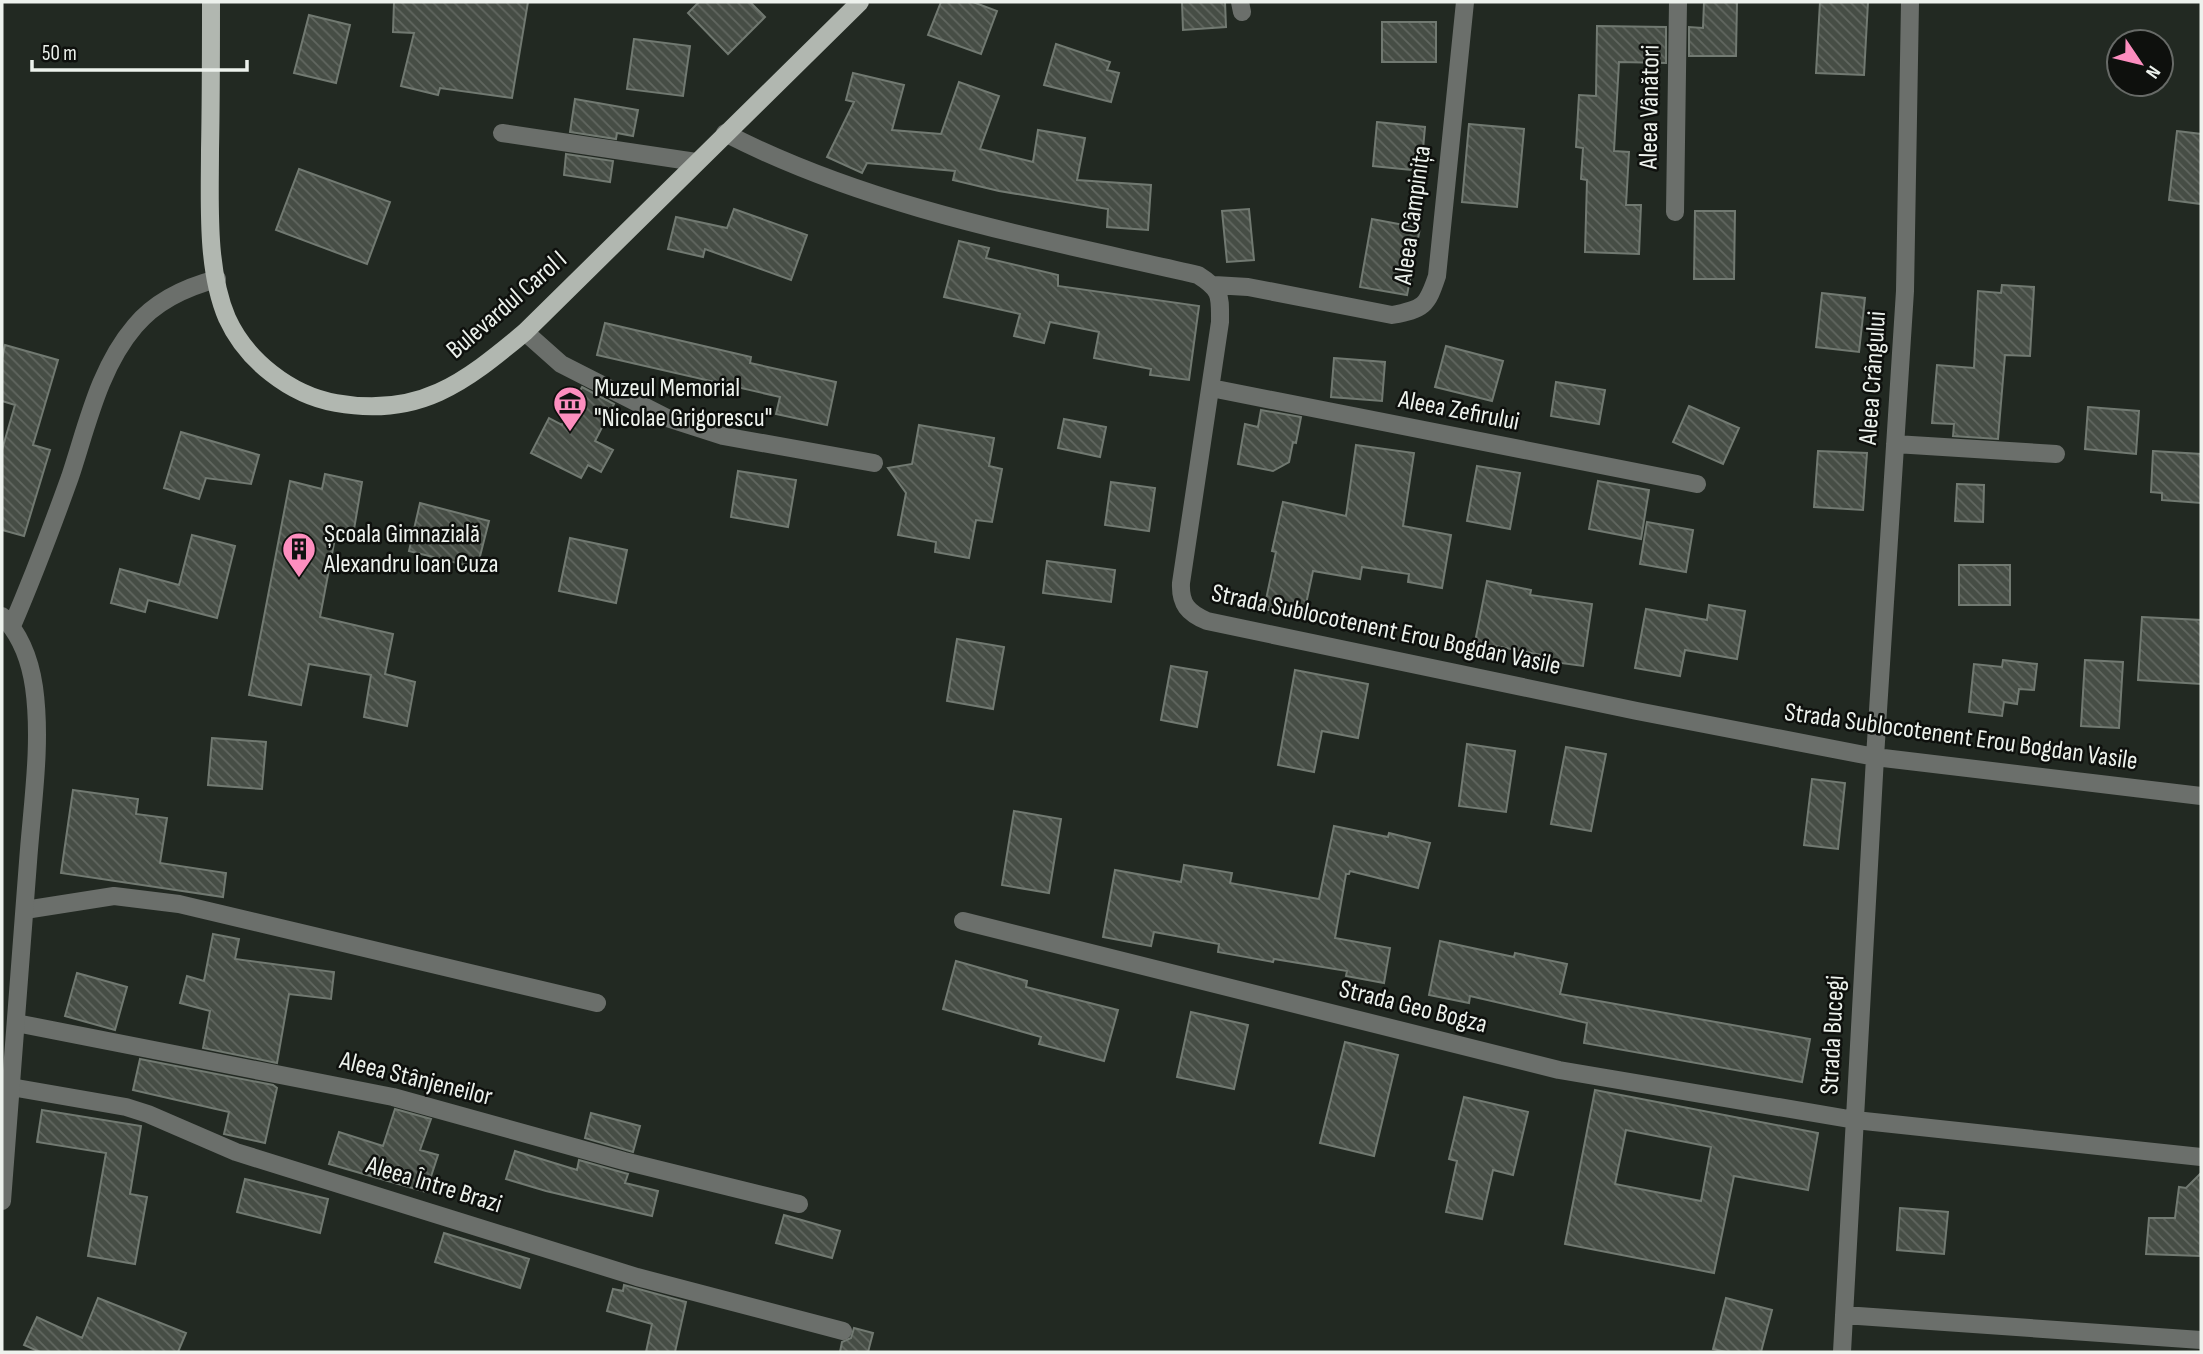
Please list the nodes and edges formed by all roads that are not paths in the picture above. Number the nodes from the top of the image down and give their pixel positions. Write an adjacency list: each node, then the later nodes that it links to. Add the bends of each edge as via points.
1 (211, 2): 10 (main road, Bulevardul Carol I, via 210,207)
2 (860, 2): 7 (main road, Bulevardul Carol I)
3 (1465, 2): 11 (street, Aleea Câmpinița, via 1437,276 1429,299 1415,311 1392,315 1248,286)
4 (1678, 2): 9 (street, Aleea Vânători)
5 (1910, 2): 14 (street, Aleea Crângului, via 1905,291)
6 (502, 132): 8 (street)
7 (725, 133): 8 (main road, Bulevardul Carol I); 11 (street, via 787,162 895,202 1198,275)
8 (696, 162): 12 (main road, Bulevardul Carol I)
9 (1675, 212)
10 (217, 279): 12 (main road, Bulevardul Carol I, via 226,316 237,336 269,371 328,402 379,408 403,405 449,388); 18 (street, via 197,284 153,308 123,341 106,372 52,529)
11 (1214, 285): 13 (street, Strada Sublocotenent Erou Bogdan Vasile, via 1220,300 1220,322)
12 (525, 331): 16 (street, via 561,364 667,418 723,436)
13 (1211, 388): 17 (street, Aleea Zefirului); 19 (street, Strada Sublocotenent Erou Bogdan Vasile, via 1181,583 1186,609 1195,616)
14 (1895, 444): 15 (street); 19 (street, Aleea Crângului)
15 (2056, 454)
16 (874, 463)
17 (1697, 484)
18 (7, 621): 21 (street, via 30,666 36,714)
19 (1875, 757): 20 (street, Strada Sublocotenent Erou Bogdan Vasile); 26 (street, Strada Bucegi)
20 (2201, 796)
21 (25, 910): 23 (street, via 114,896 166,902); 24 (street)
22 (963, 921): 26 (street, Strada Geo Bogza, via 1559,1070)
23 (597, 1003)
24 (16, 1023): 25 (street); 29 (street, Aleea Stânjeneilor, via 393,1097)
25 (11, 1087): 28 (street); 31 (street, Aleea Între Brazi, via 126,1107 236,1152 637,1277)
26 (1854, 1120): 27 (street, Strada Geo Bogza); 30 (street, Strada Bucegi)
27 (2201, 1157)
28 (2, 1201)
29 (799, 1204)
30 (1844, 1315): 32 (street); 33 (street, Strada Bucegi)
31 (843, 1331)
32 (2201, 1340)
33 (1842, 1352)

